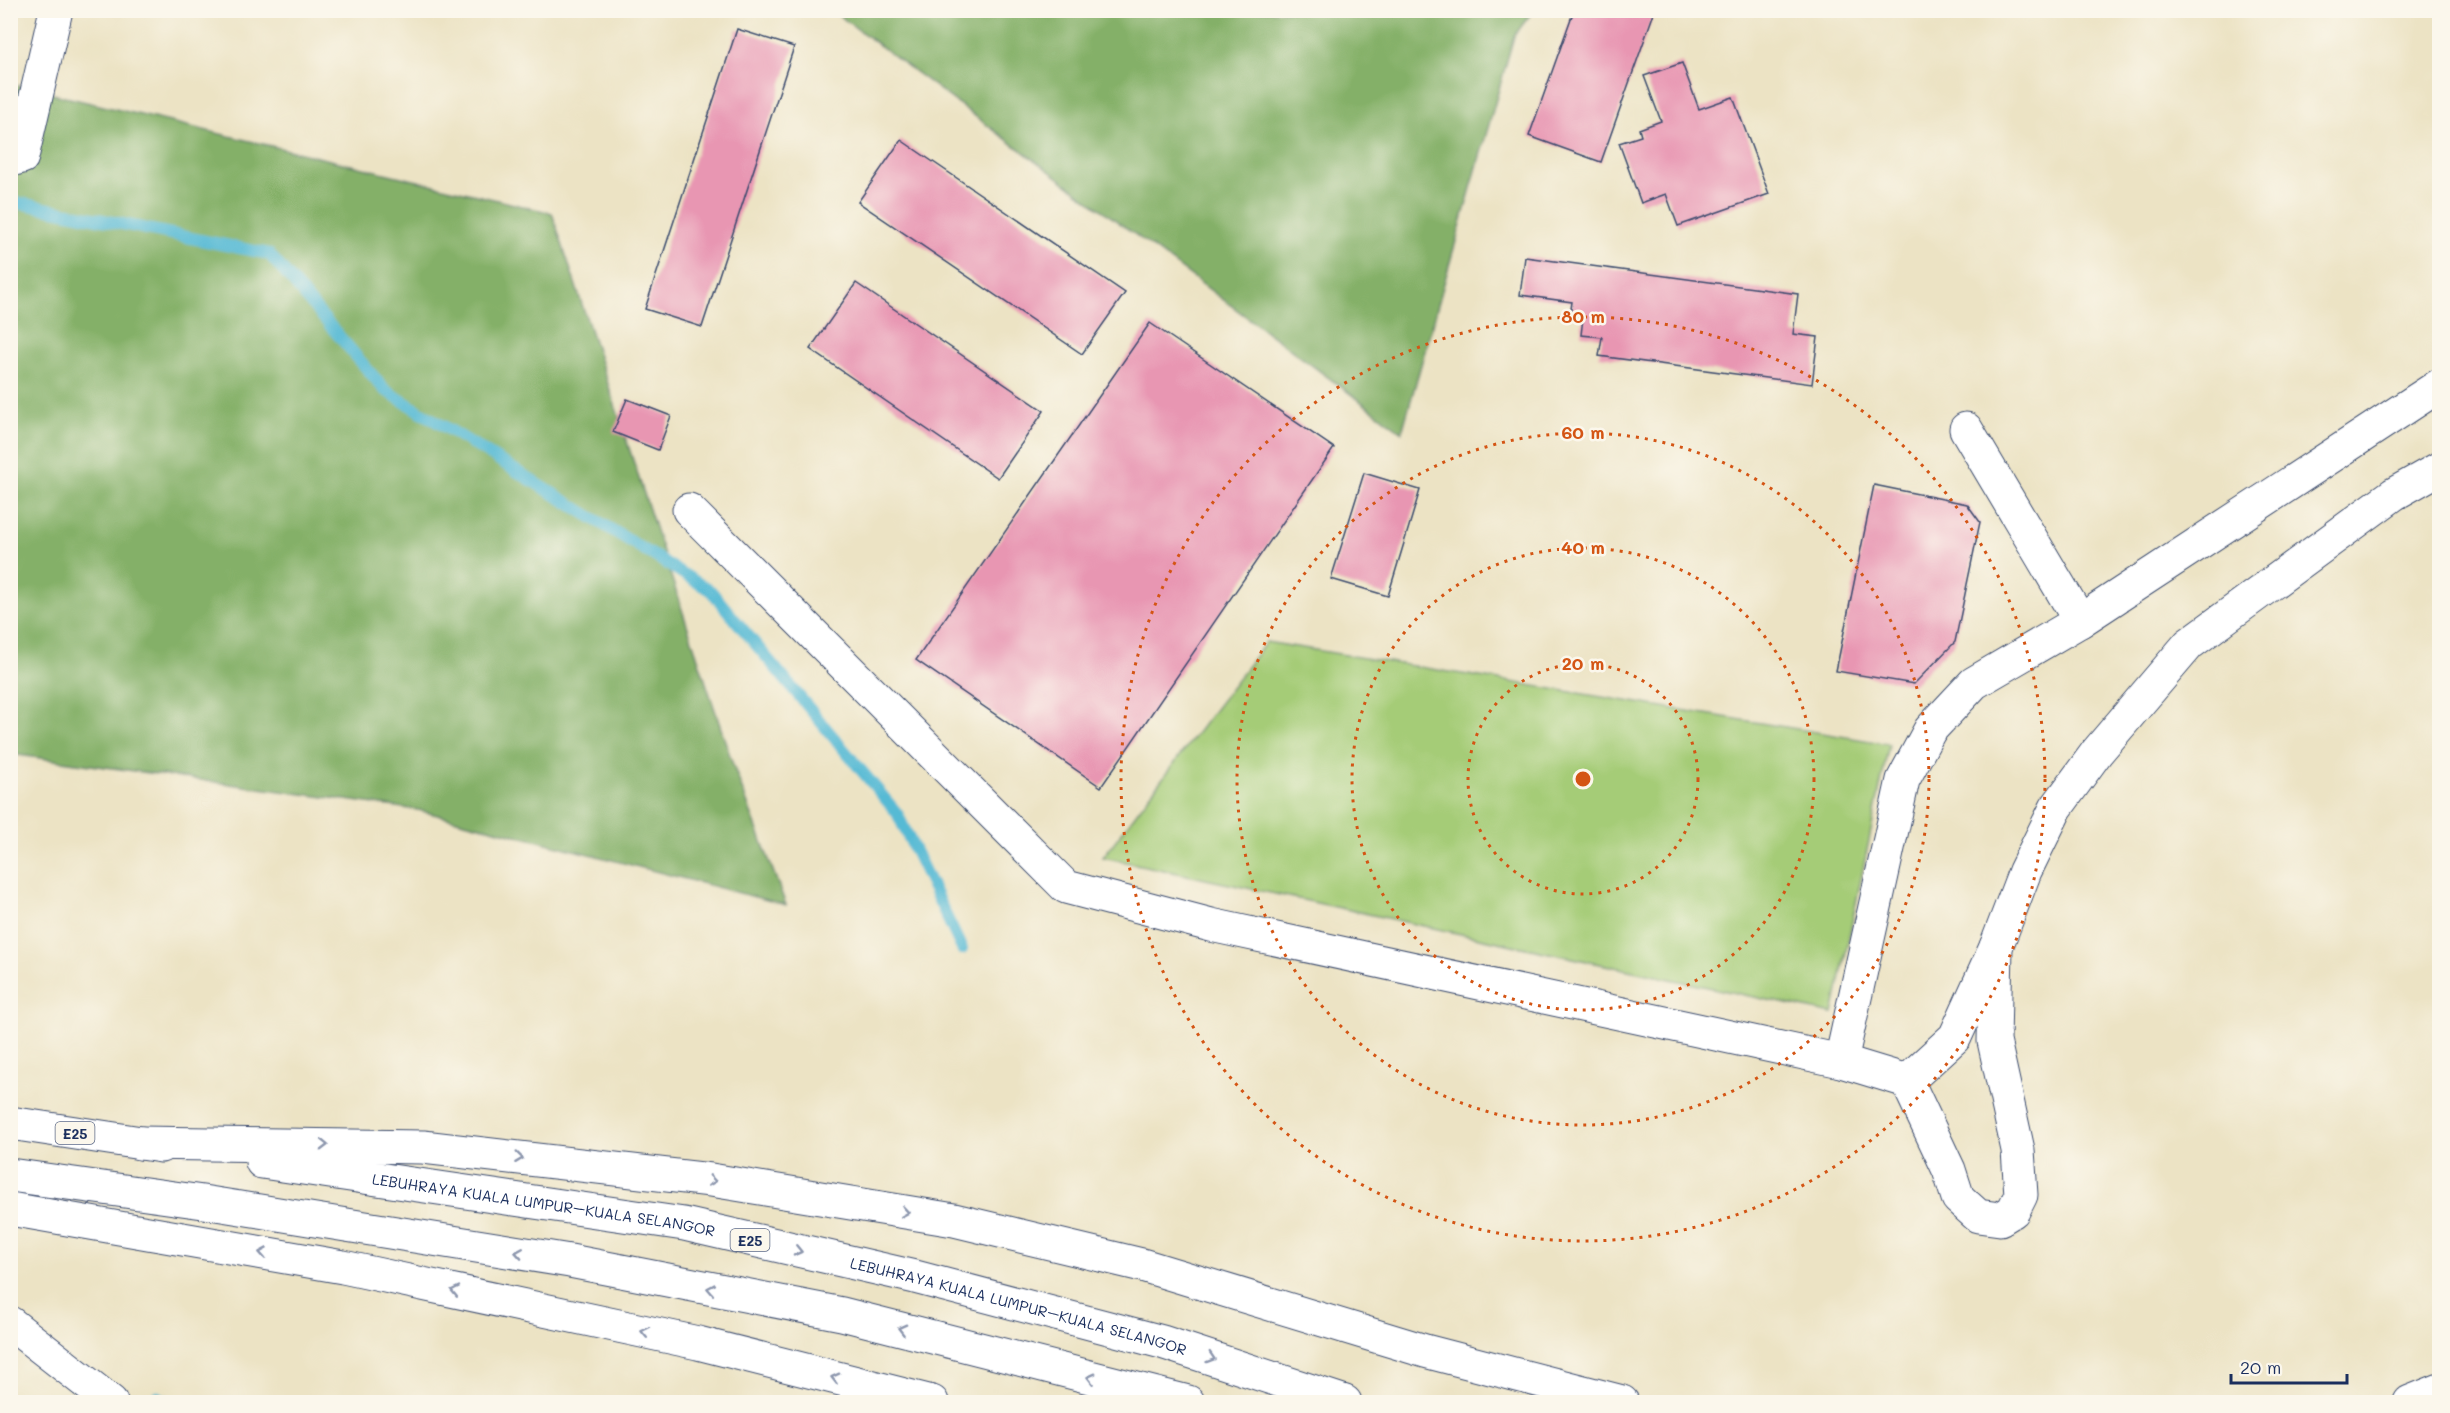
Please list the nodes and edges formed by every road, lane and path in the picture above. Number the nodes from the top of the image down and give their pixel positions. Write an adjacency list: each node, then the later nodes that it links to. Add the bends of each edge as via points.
1 (56, 10): 2 (main road, via 22,157)
2 (10, 160)
3 (2439, 385): 7 (main road)
4 (1966, 429): 7 (main road)
5 (2439, 468): 8 (main road, via 2394,494 2189,644 2097,752 2056,808 2025,871)
6 (689, 510): 9 (main road, via 1066,887 1211,925)
7 (2080, 621): 9 (main road, via 1974,683 1930,730 1903,780)
8 (1996, 947): 10 (main road, via 1955,1037); 10 (main road, via 1994,1041 2019,1162 2021,1195 2013,1211 2000,1219 1978,1216 1959,1198)
9 (1841, 1061): 10 (main road)
10 (1907, 1082)
11 (10, 1123): 12 (main road, LEBUHRAYA KUALA LUMPUR–KUALA SELANGOR / E25)
12 (140, 1143): 20 (main road, LEBUHRAYA KUALA LUMPUR–KUALA SELANGOR / E25, one-way to 20, via 684,1224 915,1277 1162,1342); 21 (main road, one-way to 21, via 423,1147 711,1180 954,1220 1142,1265 1425,1351)
13 (10, 1175): 19 (main road, one-way to 13, via 842,1314 570,1261)
14 (10, 1209): 18 (main road, one-way to 14, via 698,1343 343,1267)
15 (10, 1323): 17 (main road)
16 (2439, 1390): 22 (main road)
17 (111, 1402)
18 (932, 1402)
19 (1188, 1402)
20 (1345, 1402)
21 (1622, 1402)
22 (2410, 1402)

